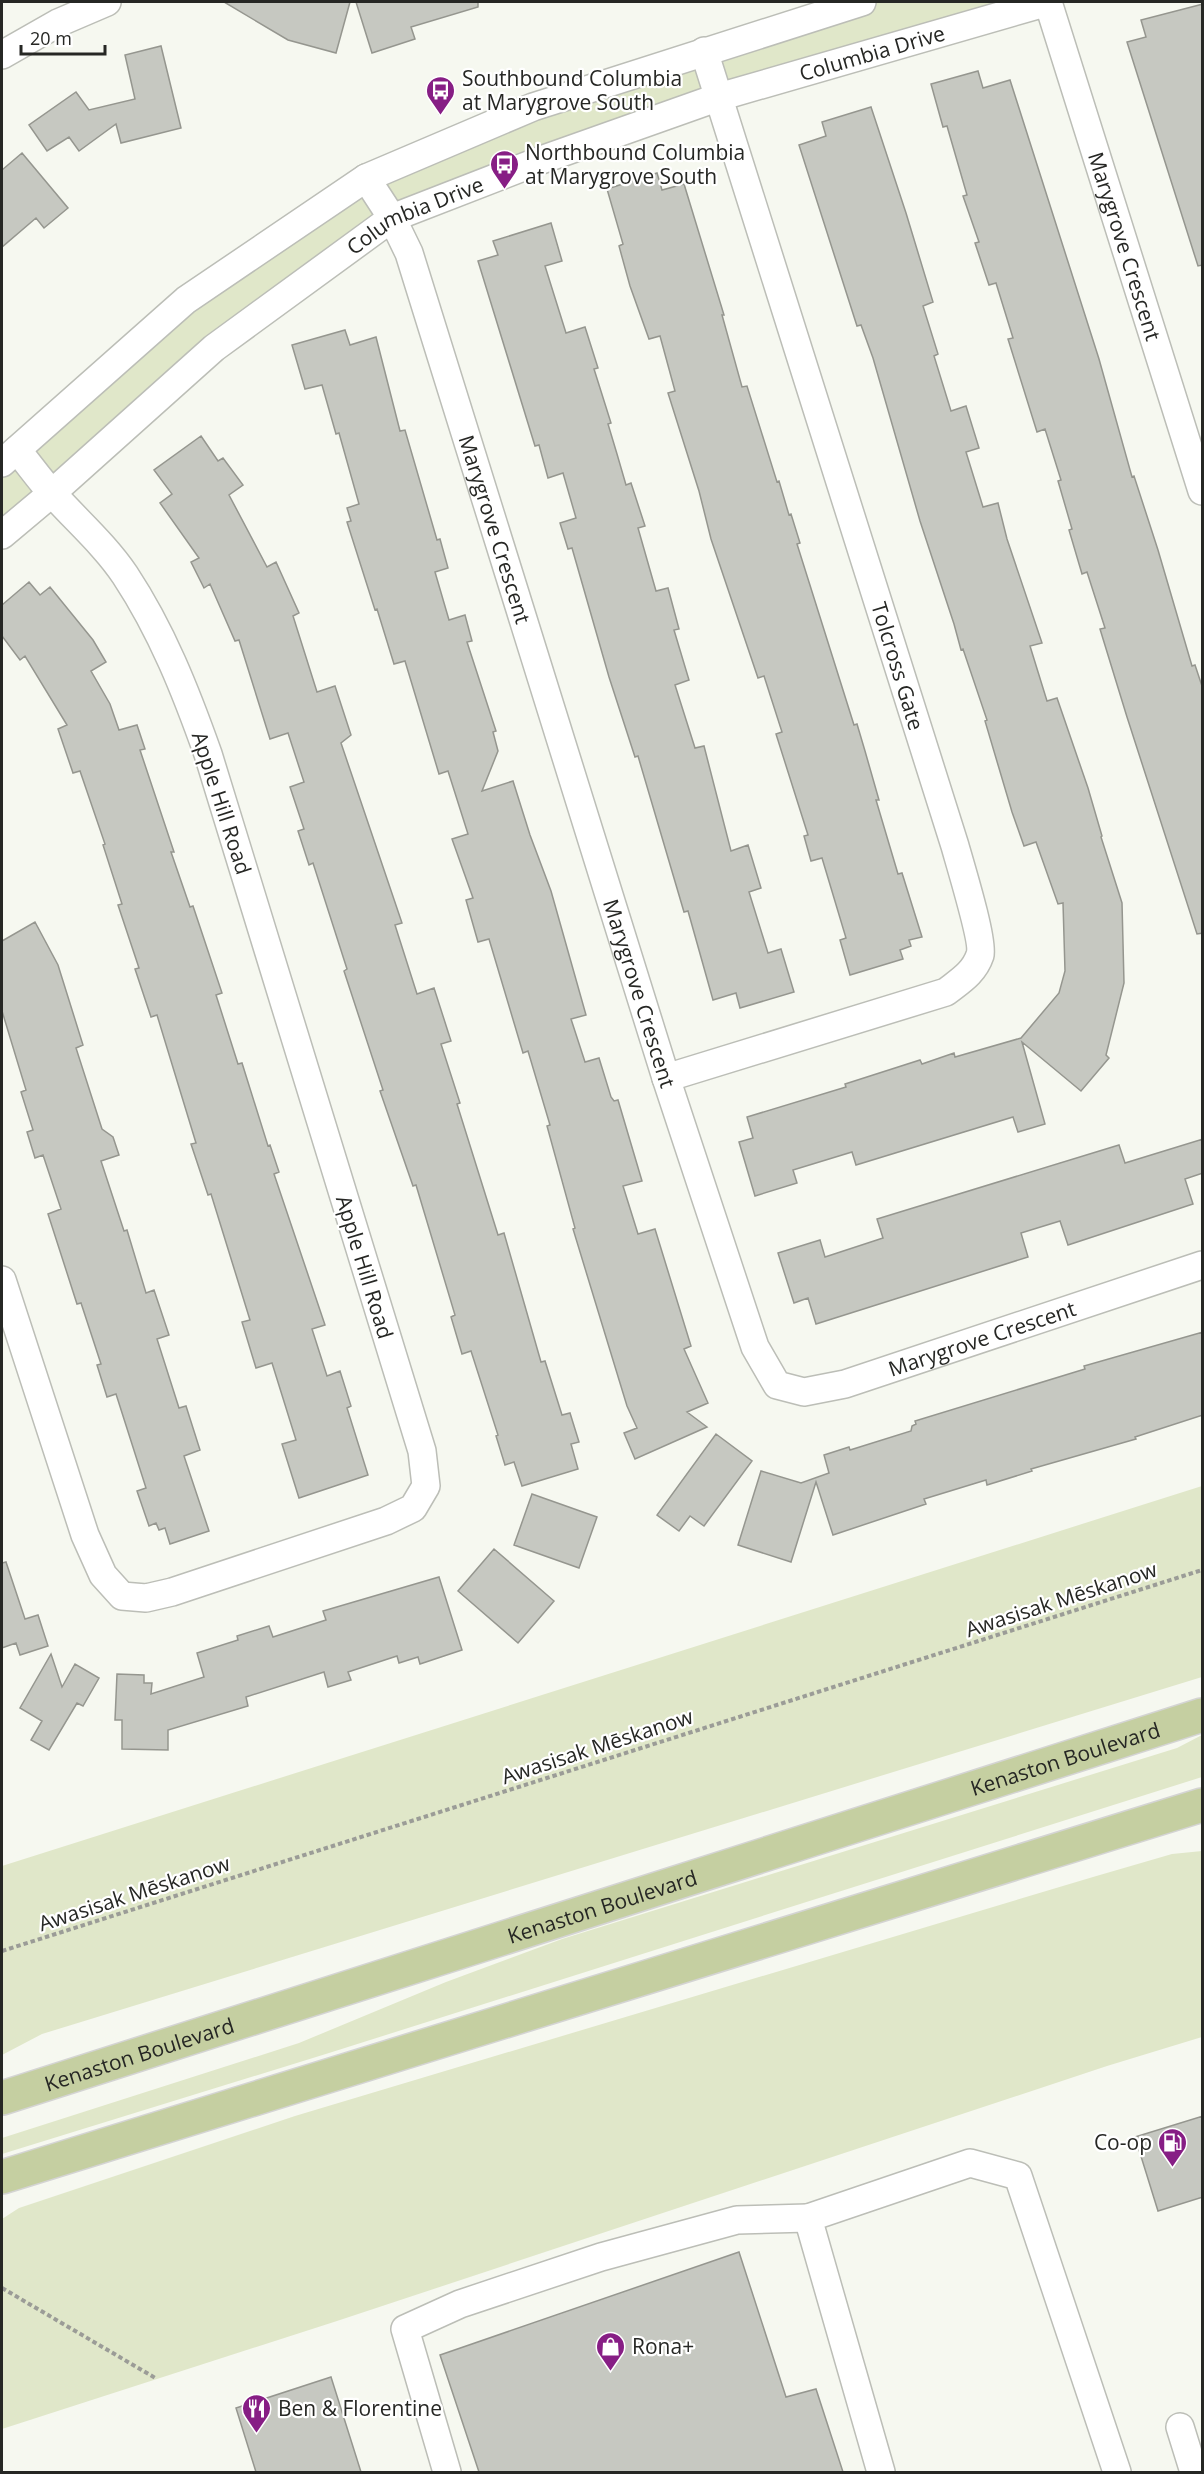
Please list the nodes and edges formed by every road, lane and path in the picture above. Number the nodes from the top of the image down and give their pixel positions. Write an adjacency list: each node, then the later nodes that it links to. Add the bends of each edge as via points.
1 (107, 2): 5 (street, via 58,23)
2 (862, 2): 4 (street)
3 (1048, 2): 7 (street, Columbia Drive); 12 (street, Marygrove Crescent)
4 (704, 51): 7 (street, Tolcross Gate); 9 (street, via 533,107)
5 (2, 55)
6 (435, 96): 8 (path)
7 (719, 97): 10 (street, Columbia Drive); 15 (street, Tolcross Gate, via 955,846 981,953 968,976 946,992)
8 (441, 115)
9 (366, 178): 10 (street, Marygrove Crescent); 11 (street, via 186,300)
10 (392, 218): 13 (street, Columbia Drive, via 214,348); 15 (street, Marygrove Crescent, via 409,253)
11 (9, 456): 13 (street, Apple Hill Road)
12 (1203, 491)
13 (52, 493): 14 (street, Columbia Drive); 17 (street, Apple Hill Road, via 124,574 165,643 186,692 422,1450 426,1486 412,1508 386,1521 172,1592 146,1598 122,1596 103,1575 85,1535)
14 (2, 535)
15 (666, 1078): 16 (street, Marygrove Crescent, via 755,1347 777,1385 804,1392 845,1384)
16 (1203, 1265)
17 (2, 1280)
18 (1203, 1570): 21 (path, Awasisak Mēskanow)
19 (1203, 1715): 22 (main road, Kenaston Boulevard)
20 (1200, 1807): 23 (main road)
21 (2, 1950)
22 (8, 2092)
23 (8, 2179)
24 (808, 2218): 28 (street, via 737,2220 601,2257 460,2304 405,2329); 29 (street); 30 (street, via 970,2163 1018,2176)
25 (2, 2288): 26 (path)
26 (157, 2379)
27 (1180, 2427): 31 (street)
28 (447, 2472)
29 (881, 2472)
30 (1117, 2472)
31 (1194, 2472)

